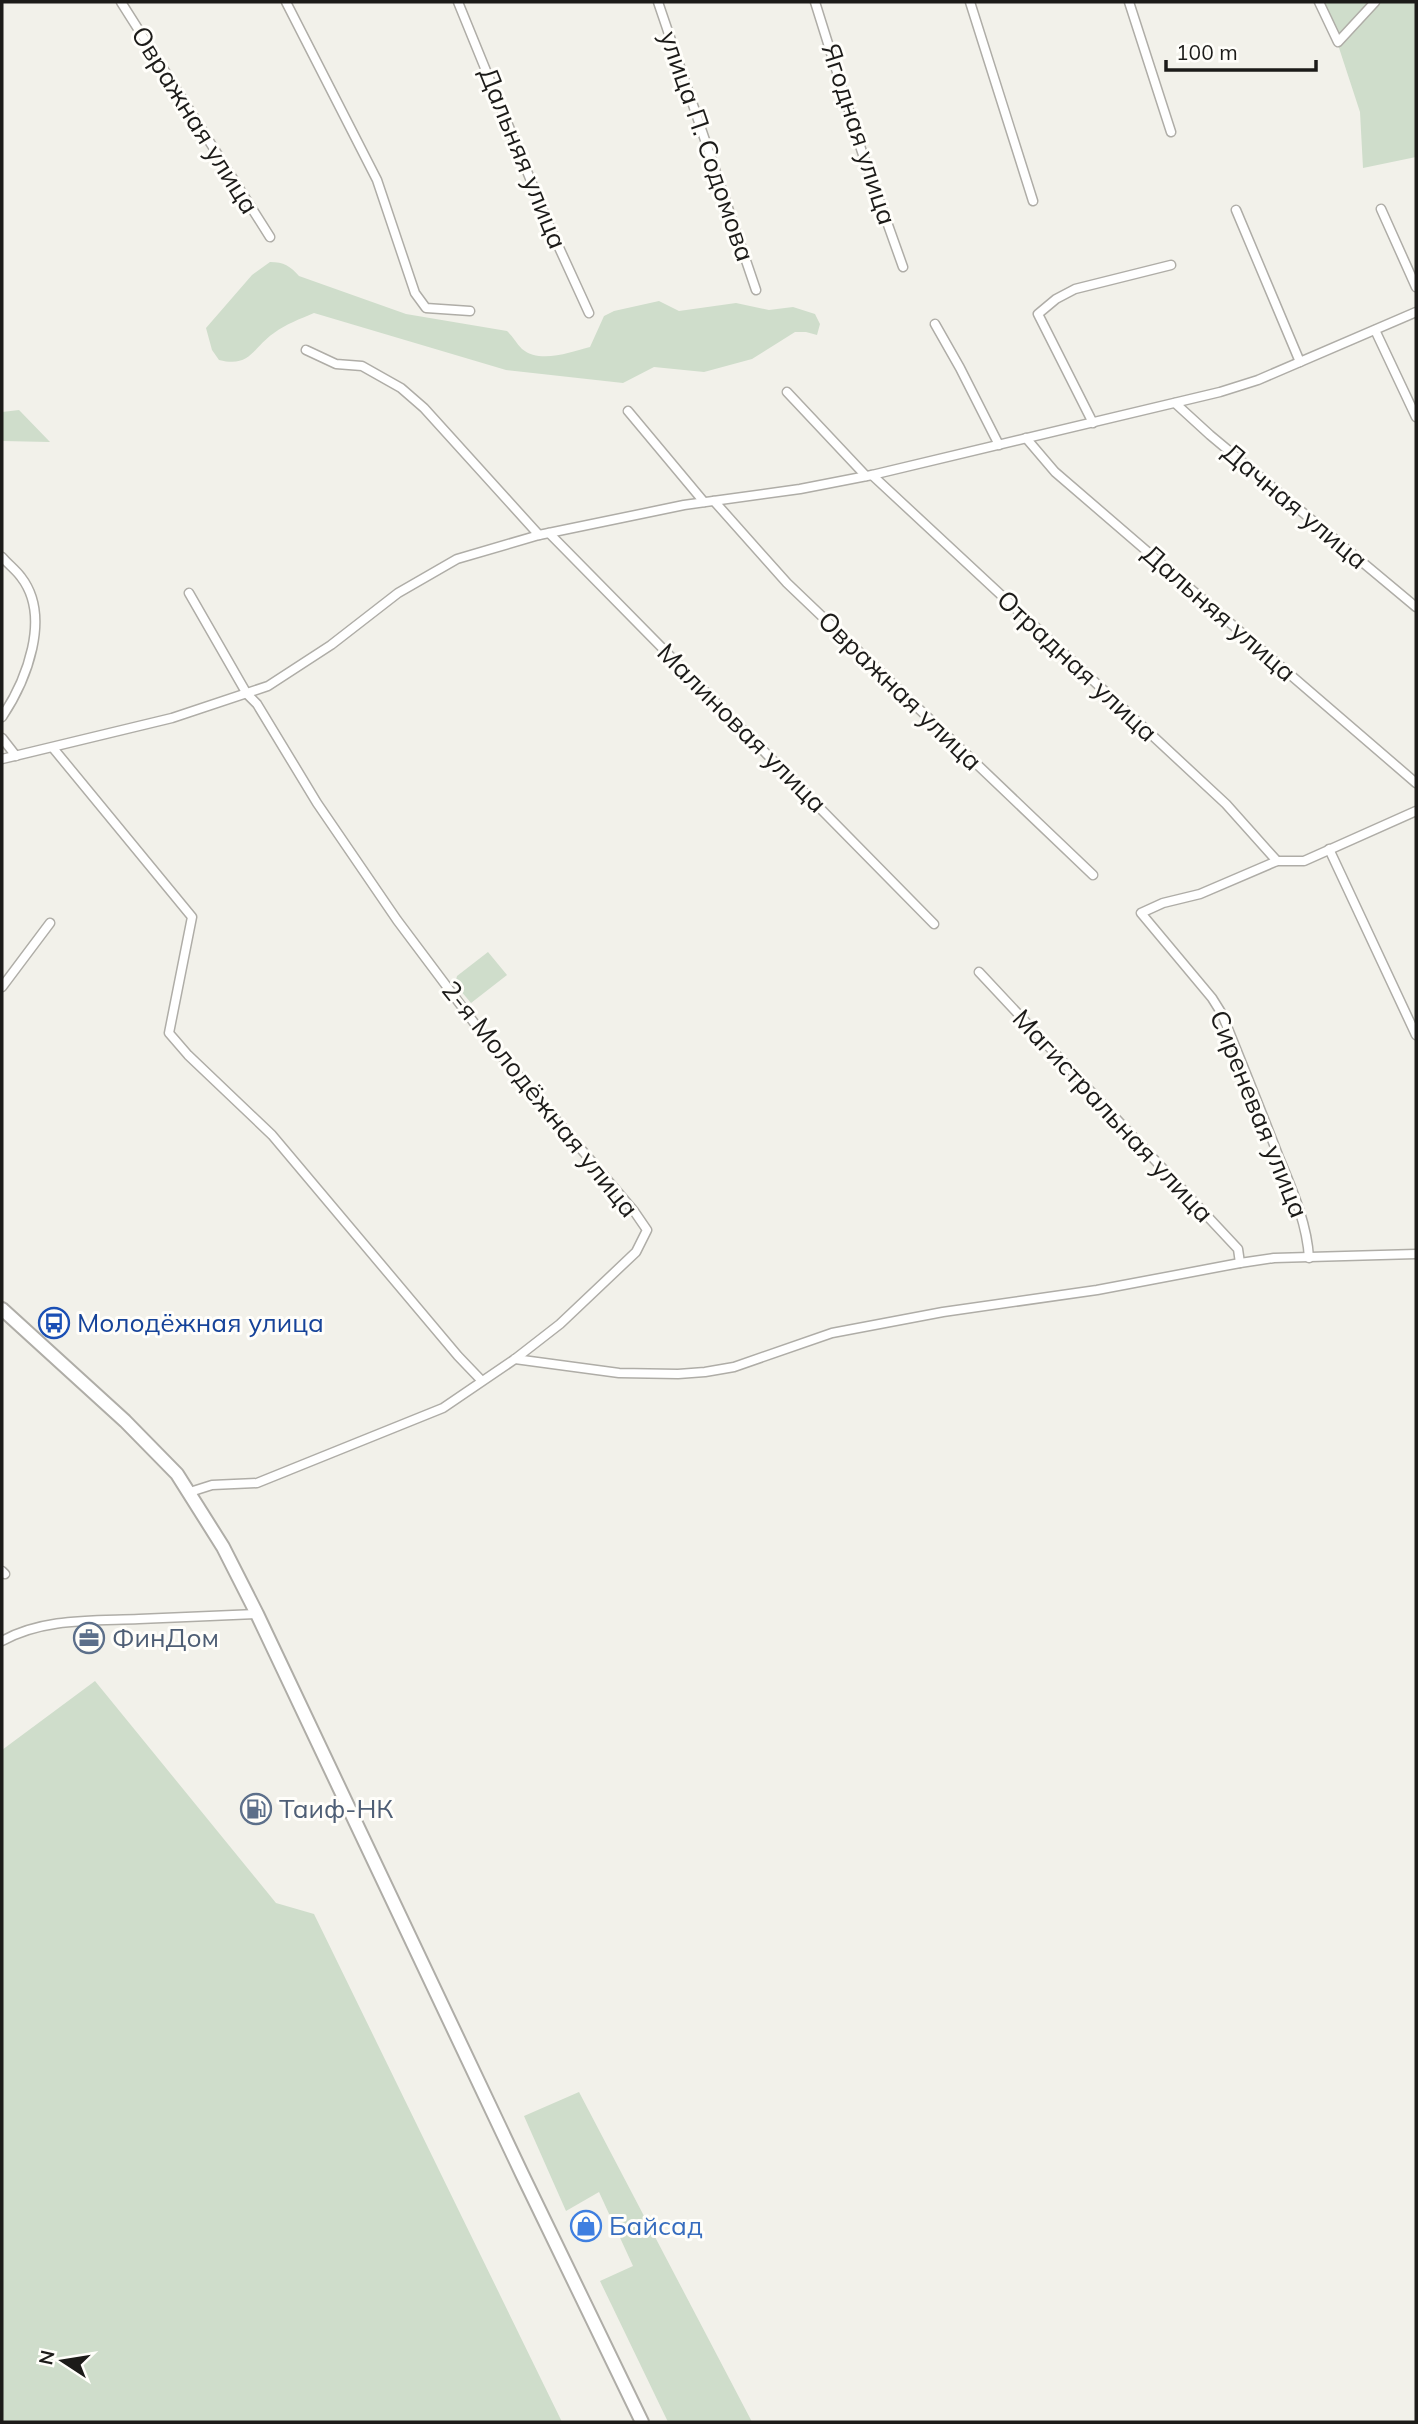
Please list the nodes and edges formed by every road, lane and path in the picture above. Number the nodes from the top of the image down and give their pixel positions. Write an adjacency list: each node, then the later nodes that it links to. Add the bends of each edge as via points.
1 (121, 2): 14 (street, Овражная улица)
2 (286, 2): 19 (street, via 377,180 415,293 426,308)
3 (458, 2): 21 (street, Дальняя улица)
4 (658, 2): 18 (street, улица П. Содомова)
5 (815, 2): 16 (street, Ягодная улица)
6 (970, 2): 11 (street)
7 (1129, 2): 10 (street)
8 (1319, 2): 9 (street, via 1338,42)
9 (1375, 2)
10 (1171, 132)
11 (1033, 201)
12 (1381, 209): 17 (street)
13 (1236, 210): 25 (street)
14 (270, 237)
15 (1171, 265): 30 (street, via 1075,289 1038,314)
16 (903, 267)
17 (1416, 287)
18 (756, 290)
19 (470, 311)
20 (1416, 312): 23 (street)
21 (589, 313)
22 (935, 324): 32 (street)
23 (1375, 330): 25 (street); 29 (street)
24 (306, 351): 36 (street, via 336,364 362,366 401,388)
25 (1300, 362): 27 (street, via 1245,384)
26 (787, 392): 33 (street, Отрадная улица)
27 (1175, 403): 30 (street); 39 (street, Дачная улица)
28 (628, 411): 34 (street, Овражная улица)
29 (1416, 417)
30 (1093, 422): 31 (street)
31 (1026, 438): 32 (street); 46 (street, Дальняя улица, via 1055,472)
32 (999, 445): 33 (street)
33 (869, 476): 34 (street); 49 (street, Отрадная улица, via 1226,804)
34 (709, 502): 35 (street); 50 (street, Овражная улица, via 787,583)
35 (549, 533): 36 (street); 52 (street, Малиновая улица)
36 (539, 535): 40 (street, via 457,559 398,593 289,674)
37 (2, 557): 41 (street, via 23,579 34,611 34,638 23,683)
38 (189, 593): 40 (street, 2-я Молодёжная улица)
39 (1416, 607)
40 (247, 694): 43 (street); 60 (street, 2-я Молодёжная улица, via 397,920 481,1032 647,1230 636,1252 599,1290)
41 (2, 717)
42 (2, 738): 44 (street)
43 (52, 748): 44 (street); 61 (street, via 192,917 169,1033 272,1135)
44 (16, 756): 45 (street)
45 (2, 759)
46 (1416, 783)
47 (1416, 811): 48 (street)
48 (1329, 849): 49 (street, via 1304,861); 55 (street)
49 (1277, 861): 57 (street, Сиреневая улица, via 1200,894 1140,913 1222,1014 1303,1222)
50 (1093, 875)
51 (50, 923): 54 (street)
52 (934, 924)
53 (978, 972): 58 (street, Магистральная улица, via 1238,1249)
54 (2, 987)
55 (1416, 1035)
56 (1416, 1254): 57 (street)
57 (1309, 1258): 58 (street)
58 (1240, 1263): 60 (street, via 866,1325 705,1372 619,1373)
59 (2, 1309): 62 (main road, via 125,1421)
60 (515, 1359): 61 (street, 2-я Молодёжная улица)
61 (481, 1380): 62 (street, 2-я Молодёжная улица, via 443,1408 257,1483 212,1485)
62 (190, 1492): 63 (main road)
63 (257, 1614): 64 (street, via 75,1621 38,1626); 65 (main road)
64 (2, 1641)
65 (642, 2422)

